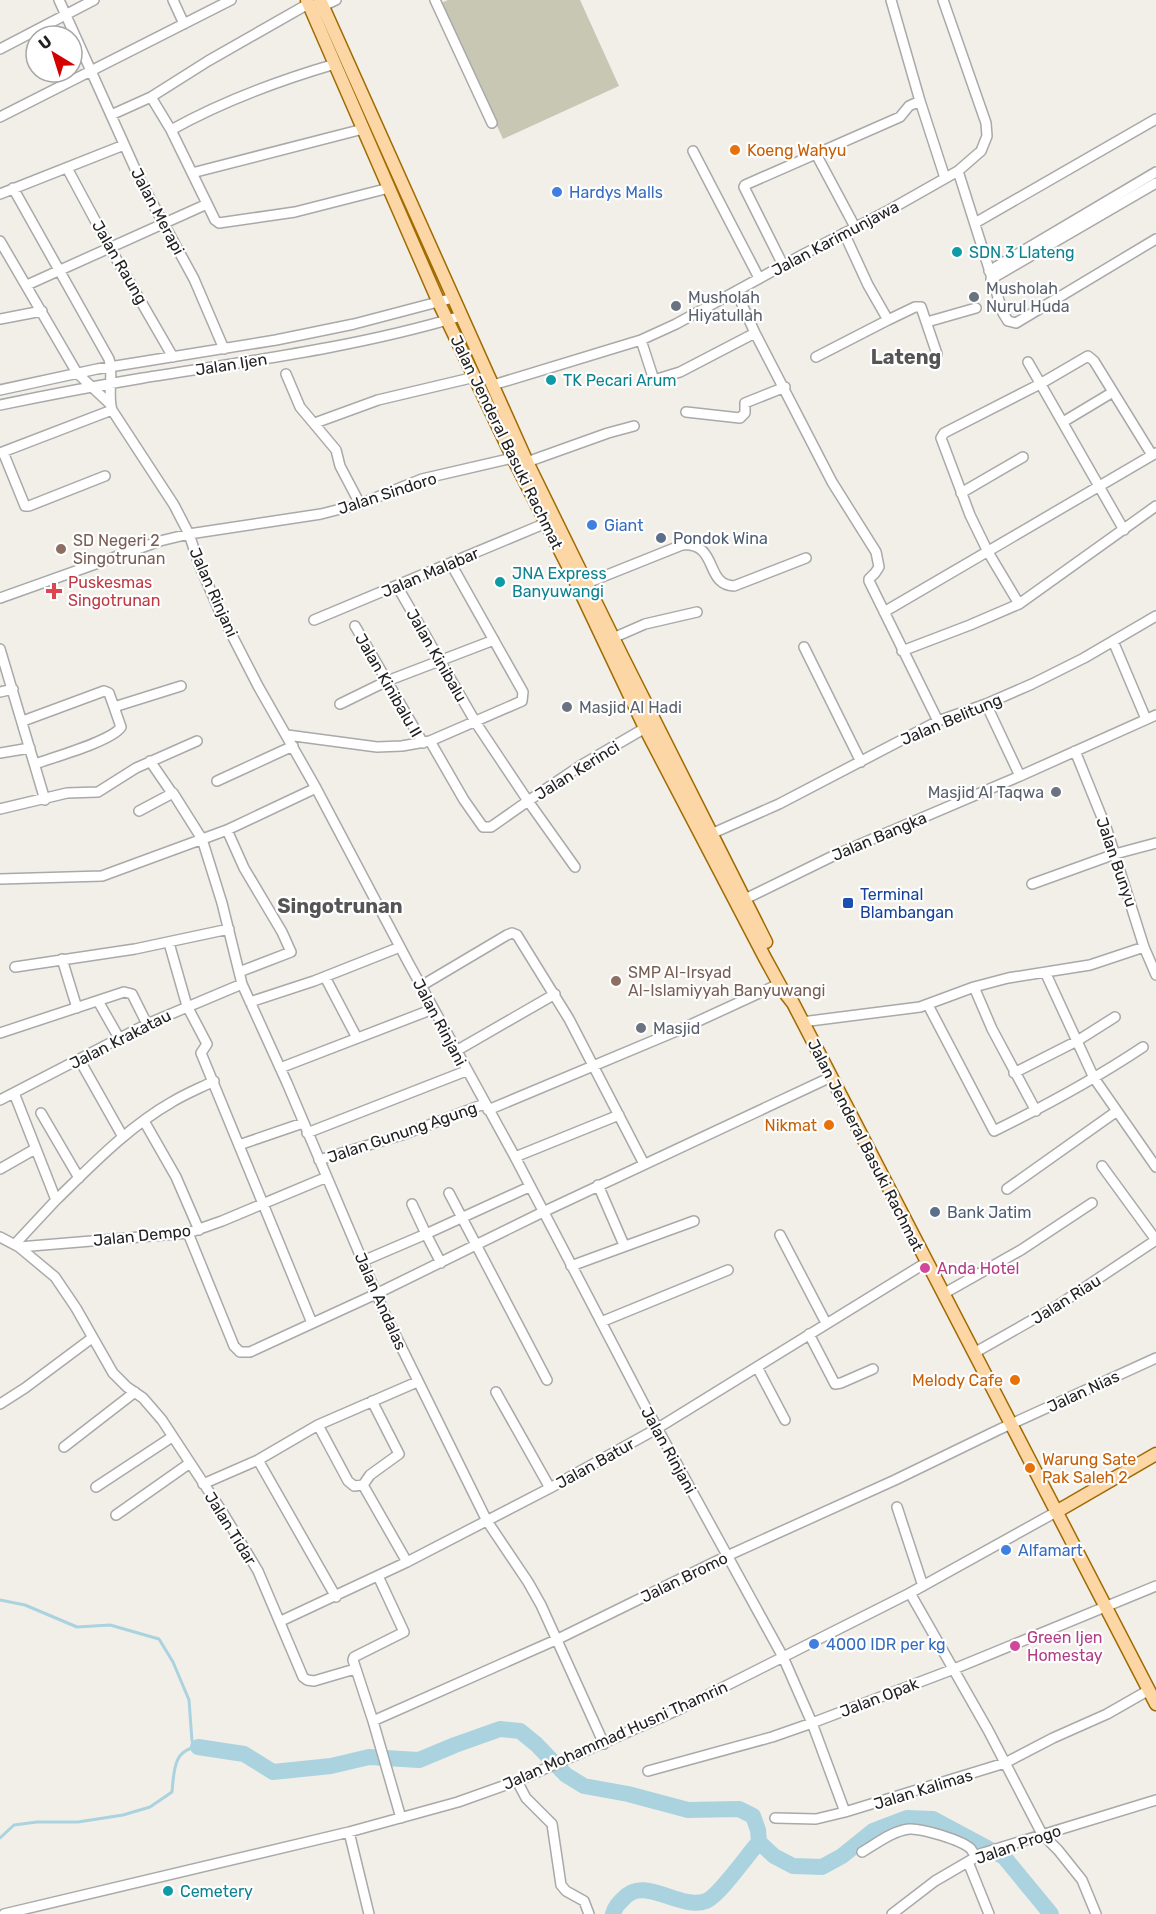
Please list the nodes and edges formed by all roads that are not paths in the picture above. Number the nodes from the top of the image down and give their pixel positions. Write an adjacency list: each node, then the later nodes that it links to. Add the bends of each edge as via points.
1 (59, 0): 10 (street, Jalan Merapi)
2 (94, 0): 10 (street)
3 (173, 0): 11 (street)
4 (231, 0): 11 (street)
5 (336, 0): 9 (street)
6 (435, 0): 20 (street)
7 (891, 0): 16 (street)
8 (943, 0): 27 (street, Jalan Karimunjawa, via 986,123 986,143)
9 (314, 3): 13 (main road, Jalan Jenderal Basuki Rachmat); 15 (street); 51 (main road, Jalan Jenderal Basuki Rachmat)
10 (67, 16): 12 (street); 14 (street, Jalan Merapi)
11 (184, 24): 14 (street)
12 (0, 49)
13 (335, 64): 21 (main road, Jalan Jenderal Basuki Rachmat); 22 (street, via 251,91)
14 (92, 72): 17 (street, Jalan Merapi); 18 (street)
15 (151, 97): 17 (street); 22 (street)
16 (920, 101): 25 (street, via 900,117); 30 (street)
17 (111, 115): 23 (street, Jalan Merapi)
18 (0, 117)
19 (1156, 118): 37 (street)
20 (492, 123)
21 (363, 129): 29 (street); 33 (main road, Jalan Jenderal Basuki Rachmat)
22 (171, 130): 29 (street)
23 (124, 145): 26 (street); 36 (street, Jalan Merapi)
24 (693, 151): 48 (street)
25 (816, 154): 38 (street); 45 (street, via 744,188)
26 (67, 168): 32 (street); 42 (street, Jalan Raung)
27 (958, 171): 30 (street, Jalan Karimunjawa); 37 (street)
28 (1156, 172): 47 (street)
29 (192, 173): 35 (street)
30 (945, 178): 38 (street, Jalan Karimunjawa)
31 (1156, 183): 47 (street)
32 (13, 188): 34 (street); 46 (street)
33 (389, 188): 35 (street, via 295,212 221,223 215,220); 52 (main road, Jalan Jenderal Basuki Rachmat)
34 (0, 194)
35 (207, 204): 36 (street)
36 (163, 224): 42 (street); 62 (street, Jalan Merapi, via 194,279)
37 (975, 224): 47 (street)
38 (855, 227): 39 (street, Jalan Karimunjawa)
39 (844, 233): 45 (street, Jalan Karimunjawa); 58 (street)
40 (1156, 239): 47 (street, via 1016,323 1005,318)
41 (0, 241): 43 (street, Jalan Rinjani)
42 (110, 248): 46 (street); 64 (street, Jalan Raung)
43 (11, 260): 44 (street); 49 (street, Jalan Rinjani)
44 (0, 263)
45 (783, 265): 48 (street, Jalan Karimunjawa)
46 (58, 271): 49 (street); 67 (street)
47 (990, 275)
48 (759, 278): 50 (street, Jalan Karimunjawa)
49 (27, 285): 54 (street, Jalan Rinjani)
50 (736, 291): 60 (street); 61 (street, Jalan Karimunjawa)
51 (453, 298): 52 (street, Jalan Ijen); 55 (main road, Jalan Jenderal Basuki Rachmat)
52 (440, 303): 57 (main road, Jalan Jenderal Basuki Rachmat); 62 (street, Jalan Ijen)
53 (976, 308): 59 (street)
54 (42, 311): 56 (street); 68 (street, Jalan Rinjani)
55 (461, 316): 57 (street, Jalan Ijen); 73 (main road, Jalan Jenderal Basuki Rachmat)
56 (0, 319)
57 (448, 320): 70 (main road, Jalan Jenderal Basuki Rachmat); 71 (street, Jalan Ijen, via 303,352)
58 (888, 320): 59 (street, via 919,306); 65 (street)
59 (927, 322): 63 (street)
60 (755, 333): 61 (street, via 680,372 654,380); 75 (street)
61 (641, 340): 73 (street, Jalan Karimunjawa)
62 (224, 349): 64 (street, Jalan Ijen)
63 (937, 354)
64 (173, 357): 67 (street, Jalan Ijen)
65 (816, 357)
66 (1028, 363): 72 (street)
67 (111, 366): 68 (street, Jalan Ijen); 71 (street)
68 (77, 373): 74 (street, Jalan Rinjani); 76 (street, Jalan Ijen)
69 (286, 374): 82 (street, via 300,407)
70 (475, 377): 82 (street, via 378,400); 87 (main road, Jalan Jenderal Basuki Rachmat)
71 (111, 383): 74 (street, Jalan Ijen); 79 (street)
72 (1040, 384): 77 (street, via 1089,357); 81 (street); 91 (street, via 942,436)
73 (493, 385): 88 (main road, Jalan Jenderal Basuki Rachmat)
74 (90, 387): 78 (street, Jalan Ijen); 79 (street, Jalan Rinjani)
75 (785, 387): 80 (street, via 745,403 745,414 740,418); 105 (street, via 832,482 876,552 879,567 868,580)
76 (0, 390)
77 (1113, 392): 81 (street); 85 (street)
78 (0, 405)
79 (111, 407): 84 (street); 96 (street, Jalan Rinjani)
80 (686, 412)
81 (1063, 422): 90 (street)
82 (315, 423): 92 (street, via 336,450)
83 (634, 426): 88 (street)
84 (1, 453): 89 (street, via 25,506)
85 (1154, 454): 90 (street)
86 (1023, 457): 91 (street)
87 (513, 458): 92 (street, Jalan Sindoro, via 422,479); 94 (main road, Jalan Jenderal Basuki Rachmat)
88 (527, 462): 100 (main road, Jalan Jenderal Basuki Rachmat)
89 (105, 476)
90 (1099, 486): 95 (street); 97 (street)
91 (961, 493): 97 (street)
92 (360, 504): 96 (street, Jalan Sindoro, via 295,519)
93 (1156, 506): 95 (street)
94 (546, 523): 99 (street, Jalan Malabar); 108 (main road, Jalan Jenderal Basuki Rachmat)
95 (1124, 530): 103 (street)
96 (189, 534): 102 (street, Jalan Sindoro, via 125,552); 130 (street, Jalan Rinjani, via 219,610)
97 (988, 552): 103 (street); 105 (street)
98 (806, 558): 100 (street, via 727,586 721,583 699,547 682,545)
99 (450, 564): 101 (street, Jalan Malabar); 111 (street)
100 (587, 583): 108 (main road, Jalan Jenderal Basuki Rachmat)
101 (397, 586): 107 (street, Jalan Malabar); 116 (street, Jalan Kinibalu)
102 (0, 598)
103 (1019, 604): 115 (street)
104 (697, 612): 110 (street, via 645,624)
105 (884, 612): 115 (street)
106 (1156, 615): 112 (street, Jalan Belitung)
107 (314, 620)
108 (601, 625): 110 (main road, Jalan Jenderal Basuki Rachmat); 129 (main road, Jalan Jenderal Basuki Rachmat)
109 (355, 626): 117 (street, Jalan Kinibalu II)
110 (613, 638): 149 (main road, Jalan Jenderal Basuki Rachmat)
111 (494, 640): 116 (street); 128 (street, via 523,698 520,703)
112 (1113, 641): 122 (street, Jalan Belitung); 125 (street)
113 (804, 647): 138 (street)
114 (0, 649): 119 (street)
115 (902, 651): 127 (street)
116 (440, 661): 117 (street); 128 (street, Jalan Kinibalu)
117 (387, 681): 121 (street); 132 (street, Jalan Kinibalu II)
118 (181, 686): 123 (street)
119 (13, 689): 120 (street); 126 (street)
120 (0, 692)
121 (340, 704)
122 (986, 704): 127 (street, Jalan Belitung); 140 (street)
123 (114, 707): 126 (street, via 109,693 104,691); 139 (street, via 121,727 118,731)
124 (1156, 715): 125 (street, Jalan Bangka)
125 (1146, 719): 135 (street, Jalan Bangka)
126 (23, 721): 134 (street)
127 (938, 721): 138 (street, Jalan Belitung)
128 (476, 723): 132 (street); 145 (street, Jalan Kerinci)
129 (645, 728): 145 (street, Jalan Kerinci); 156 (main road, Jalan Jenderal Basuki Rachmat)
130 (287, 735): 132 (street, via 377,747); 133 (street, Jalan Rinjani)
131 (197, 741): 137 (street)
132 (427, 742): 145 (street, Jalan Kinibalu II, via 483,827 491,827)
133 (293, 746): 141 (street); 142 (street, Jalan Rinjani)
134 (30, 748): 136 (street); 139 (street)
135 (1075, 751): 140 (street, Jalan Bangka); 152 (street, Jalan Bunyu)
136 (0, 753)
137 (150, 761): 143 (street, Jalan Andalas); 144 (street, via 98,792 67,793)
138 (861, 762): 149 (street, Jalan Belitung)
139 (35, 764): 144 (street)
140 (1020, 776): 156 (street, Jalan Bangka, via 835,855)
141 (217, 781)
142 (316, 788): 148 (street); 159 (street, Jalan Rinjani)
143 (172, 793): 147 (street); 150 (street, Jalan Andalas)
144 (45, 800): 146 (street)
145 (528, 801): 153 (street)
146 (0, 809)
147 (139, 811)
148 (227, 830): 150 (street); 163 (street, via 291,952)
149 (711, 834): 156 (main road, Jalan Jenderal Basuki Rachmat)
150 (202, 839): 154 (street, via 102,876); 157 (street, Jalan Andalas)
151 (1156, 843): 152 (street)
152 (1115, 854): 155 (street); 160 (street, Jalan Bunyu)
153 (575, 867)
154 (0, 879)
155 (1032, 884)
156 (740, 901): 168 (main road, Jalan Jenderal Basuki Rachmat); 174 (main road, Jalan Jenderal Basuki Rachmat, via 788,986)
157 (229, 929): 158 (street); 163 (street, Jalan Andalas)
158 (169, 943): 161 (street); 176 (street)
159 (400, 947): 166 (street); 169 (street, Jalan Rinjani)
160 (1144, 947): 164 (street); 165 (street, Jalan Bunyu)
161 (62, 959): 162 (street); 177 (street)
162 (15, 967)
163 (239, 972): 167 (street, Jalan Andalas)
164 (1046, 974): 170 (street); 185 (street)
165 (1156, 975)
166 (326, 977): 173 (street); 184 (street)
167 (242, 984): 173 (street, Jalan Andalas); 176 (street, Jalan Krakatau)
168 (779, 984): 174 (main road, Jalan Jenderal Basuki Rachmat); 189 (street, Jalan Gunung Agung)
169 (421, 986): 171 (street, via 512,933 520,937); 178 (street, Jalan Rinjani)
170 (974, 987): 175 (street); 192 (street)
171 (555, 994): 187 (street); 189 (street)
172 (98, 1000): 177 (street); 181 (street, via 132,993); 183 (street)
173 (250, 1002): 190 (street, Jalan Andalas)
174 (793, 1003): 180 (main road, Jalan Jenderal Basuki Rachmat)
175 (928, 1005): 180 (street); 199 (street, via 994,1131)
176 (187, 1006): 181 (street, Jalan Krakatau); 195 (street, via 207,1044 201,1053)
177 (77, 1008): 182 (street)
178 (433, 1009): 184 (street); 187 (street, Jalan Rinjani)
179 (1115, 1017): 185 (street)
180 (802, 1022): 193 (main road, Jalan Jenderal Basuki Rachmat)
181 (147, 1024): 183 (street, Jalan Krakatau)
182 (0, 1034)
183 (119, 1038): 188 (street, Jalan Krakatau)
184 (357, 1038): 190 (street)
185 (1077, 1041): 192 (street); 194 (street)
186 (1143, 1047): 194 (street)
187 (456, 1051): 191 (street, Jalan Rinjani)
188 (80, 1059): 196 (street, Jalan Krakatau); 206 (street)
189 (592, 1066): 198 (street, Jalan Gunung Agung); 202 (street)
190 (280, 1068): 204 (street, Jalan Andalas)
191 (466, 1071): 198 (street, Jalan Rinjani); 205 (street)
192 (1014, 1073): 199 (street)
193 (831, 1077): 211 (street); 238 (main road, Jalan Jenderal Basuki Rachmat)
194 (1094, 1078): 199 (street); 200 (street)
195 (214, 1082): 203 (street, via 174,1101); 207 (street)
196 (14, 1093): 197 (street, Jalan Krakatau); 208 (street)
197 (0, 1100)
198 (486, 1107): 209 (street, Jalan Rinjani); 210 (street, Jalan Gunung Agung)
199 (1036, 1110)
200 (1117, 1111): 213 (street); 219 (street)
201 (41, 1113): 215 (street)
202 (619, 1115): 209 (street); 211 (street)
203 (144, 1122): 206 (street); 228 (street, via 176,1177)
204 (303, 1123): 205 (street, Jalan Andalas); 207 (street)
205 (308, 1133): 210 (street, Jalan Andalas)
206 (123, 1137): 215 (street)
207 (239, 1144): 223 (street)
208 (35, 1149): 214 (street); 221 (street)
209 (515, 1157): 218 (street, Jalan Rinjani)
210 (319, 1160): 216 (street, Jalan Andalas)
211 (644, 1164): 217 (street)
212 (1102, 1166): 233 (street)
213 (1156, 1167)
214 (0, 1169)
215 (79, 1178): 221 (street)
216 (327, 1178): 223 (street, Jalan Dempo); 237 (street, Jalan Andalas)
217 (598, 1185): 225 (street); 235 (street)
218 (529, 1187): 225 (street, Jalan Rinjani); 226 (street)
219 (1007, 1189)
220 (449, 1192): 226 (street)
221 (56, 1200): 236 (street)
222 (1092, 1203): 243 (street, via 1021,1250)
223 (263, 1204): 228 (street, Jalan Dempo); 245 (street)
224 (412, 1204): 230 (street)
225 (543, 1212): 234 (street); 240 (street, Jalan Rinjani)
226 (463, 1217): 230 (street); 234 (street)
227 (694, 1221): 235 (street)
228 (199, 1230): 229 (street, Jalan Dempo)
229 (188, 1233): 236 (street, Jalan Dempo); 245 (street, via 226,1330 240,1352 260,1348)
230 (426, 1233): 237 (street); 239 (street)
231 (780, 1235): 246 (street)
232 (0, 1237): 236 (street, Jalan Tidar)
233 (1156, 1240): 249 (street, Jalan Riau, via 1057,1306)
234 (478, 1245): 239 (street); 253 (street)
235 (624, 1245): 240 (street)
236 (17, 1246): 248 (street, Jalan Tidar, via 55,1277)
237 (363, 1261): 242 (street, Jalan Andalas)
238 (927, 1262): 243 (main road, Jalan Jenderal Basuki Rachmat); 246 (street, Jalan Batur)
239 (441, 1263): 242 (street)
240 (571, 1266): 244 (street, Jalan Rinjani)
241 (728, 1270): 244 (street)
242 (376, 1294): 245 (street); 254 (street, Jalan Andalas)
243 (943, 1294): 249 (main road, Jalan Jenderal Basuki Rachmat)
244 (601, 1322): 262 (street, Jalan Rinjani)
245 (312, 1323)
246 (826, 1323): 247 (street, Jalan Batur)
247 (809, 1334): 251 (street, Jalan Batur); 252 (street, via 835,1384)
248 (92, 1338): 255 (street, Jalan Tidar, via 113,1373); 258 (street, via 25,1389)
249 (974, 1353): 260 (main road, Jalan Jenderal Basuki Rachmat)
250 (1156, 1358): 260 (street, Jalan Nias)
251 (757, 1367): 259 (street); 262 (street, Jalan Batur)
252 (873, 1369)
253 (547, 1380)
254 (417, 1383): 257 (street); 275 (street, Jalan Andalas)
255 (135, 1392): 263 (street, Jalan Tidar, via 151,1405); 264 (street)
256 (496, 1392): 271 (street)
257 (372, 1401): 261 (street); 269 (street, via 399,1454 370,1475)
258 (1, 1402)
259 (785, 1420)
260 (1010, 1424): 273 (main road, Jalan Jenderal Basuki Rachmat); 276 (street, Jalan Bromo)
261 (318, 1425): 266 (street); 269 (street, via 348,1481 355,1486)
262 (658, 1428): 271 (street, Jalan Batur); 276 (street, Jalan Rinjani)
263 (172, 1437): 267 (street, Jalan Tidar); 270 (street)
264 (64, 1447)
265 (1156, 1454): 273 (main road)
266 (258, 1460): 268 (street); 282 (street)
267 (190, 1463): 268 (street, Jalan Tidar); 274 (street)
268 (203, 1484): 284 (street, Jalan Tidar, via 258,1571)
269 (363, 1485): 277 (street)
270 (96, 1487)
271 (550, 1488): 275 (street, Jalan Batur)
272 (897, 1507): 279 (street)
273 (1056, 1512): 279 (street, Jalan Mohammad Husni Thamrin); 283 (main road, Jalan Jenderal Basuki Rachmat)
274 (117, 1515)
275 (487, 1521): 277 (street, Jalan Batur); 285 (street, Jalan Andalas, via 528,1582)
276 (727, 1556): 285 (street, Jalan Bromo); 286 (street, Jalan Rinjani)
277 (407, 1562): 278 (street, Jalan Batur)
278 (378, 1576): 282 (street, Jalan Batur); 287 (street, via 405,1632 354,1657)
279 (923, 1586): 281 (street, Jalan Mohammad Husni Thamrin)
280 (1156, 1586): 283 (street, Jalan Opak)
281 (910, 1593): 286 (street, Jalan Mohammad Husni Thamrin); 288 (street)
282 (336, 1597): 284 (street, Jalan Batur)
283 (1105, 1606): 288 (street, Jalan Opak); 289 (main road, Jalan Jenderal Basuki Rachmat)
284 (281, 1621): 287 (street, Jalan Tidar, via 307,1680)
285 (558, 1639): 291 (street, Jalan Bromo); 293 (street, Jalan Andalas)
286 (783, 1657): 292 (street); 293 (street, Jalan Mohammad Husni Thamrin)
287 (355, 1669): 291 (street)
288 (954, 1669): 292 (street, Jalan Opak); 294 (street)
289 (1149, 1690): 290 (main road, Jalan Jenderal Basuki Rachmat); 294 (street, Jalan Kalimas)
290 (1156, 1704)
291 (373, 1720): 299 (street)
292 (812, 1723): 295 (street, Jalan Opak); 298 (street)
293 (604, 1744): 296 (street, Jalan Mohammad Husni Thamrin)
294 (1005, 1763): 298 (street, Jalan Kalimas); 302 (street)
295 (648, 1771)
296 (518, 1781): 299 (street, Jalan Mohammad Husni Thamrin); 309 (street, via 526,1798 552,1824 561,1885 584,1901)
297 (1156, 1800): 302 (street, Jalan Progo)
298 (845, 1812): 300 (street, Jalan Kalimas, via 816,1819)
299 (401, 1818): 301 (street, Jalan Mohammad Husni Thamrin)
300 (775, 1818)
301 (349, 1832): 305 (street, Jalan Mohammad Husni Thamrin); 308 (street)
302 (1042, 1834): 304 (street, Jalan Progo); 311 (street, via 1082,1880)
303 (862, 1852): 304 (street, via 910,1829 963,1844)
304 (976, 1857): 306 (street, Jalan Progo, via 935,1881); 310 (street)
305 (30, 1911): 307 (street, Jalan Mohammad Husni Thamrin)
306 (898, 1912)
307 (4, 1914)
308 (369, 1914)
309 (589, 1914)
310 (989, 1914)
311 (1096, 1914)

